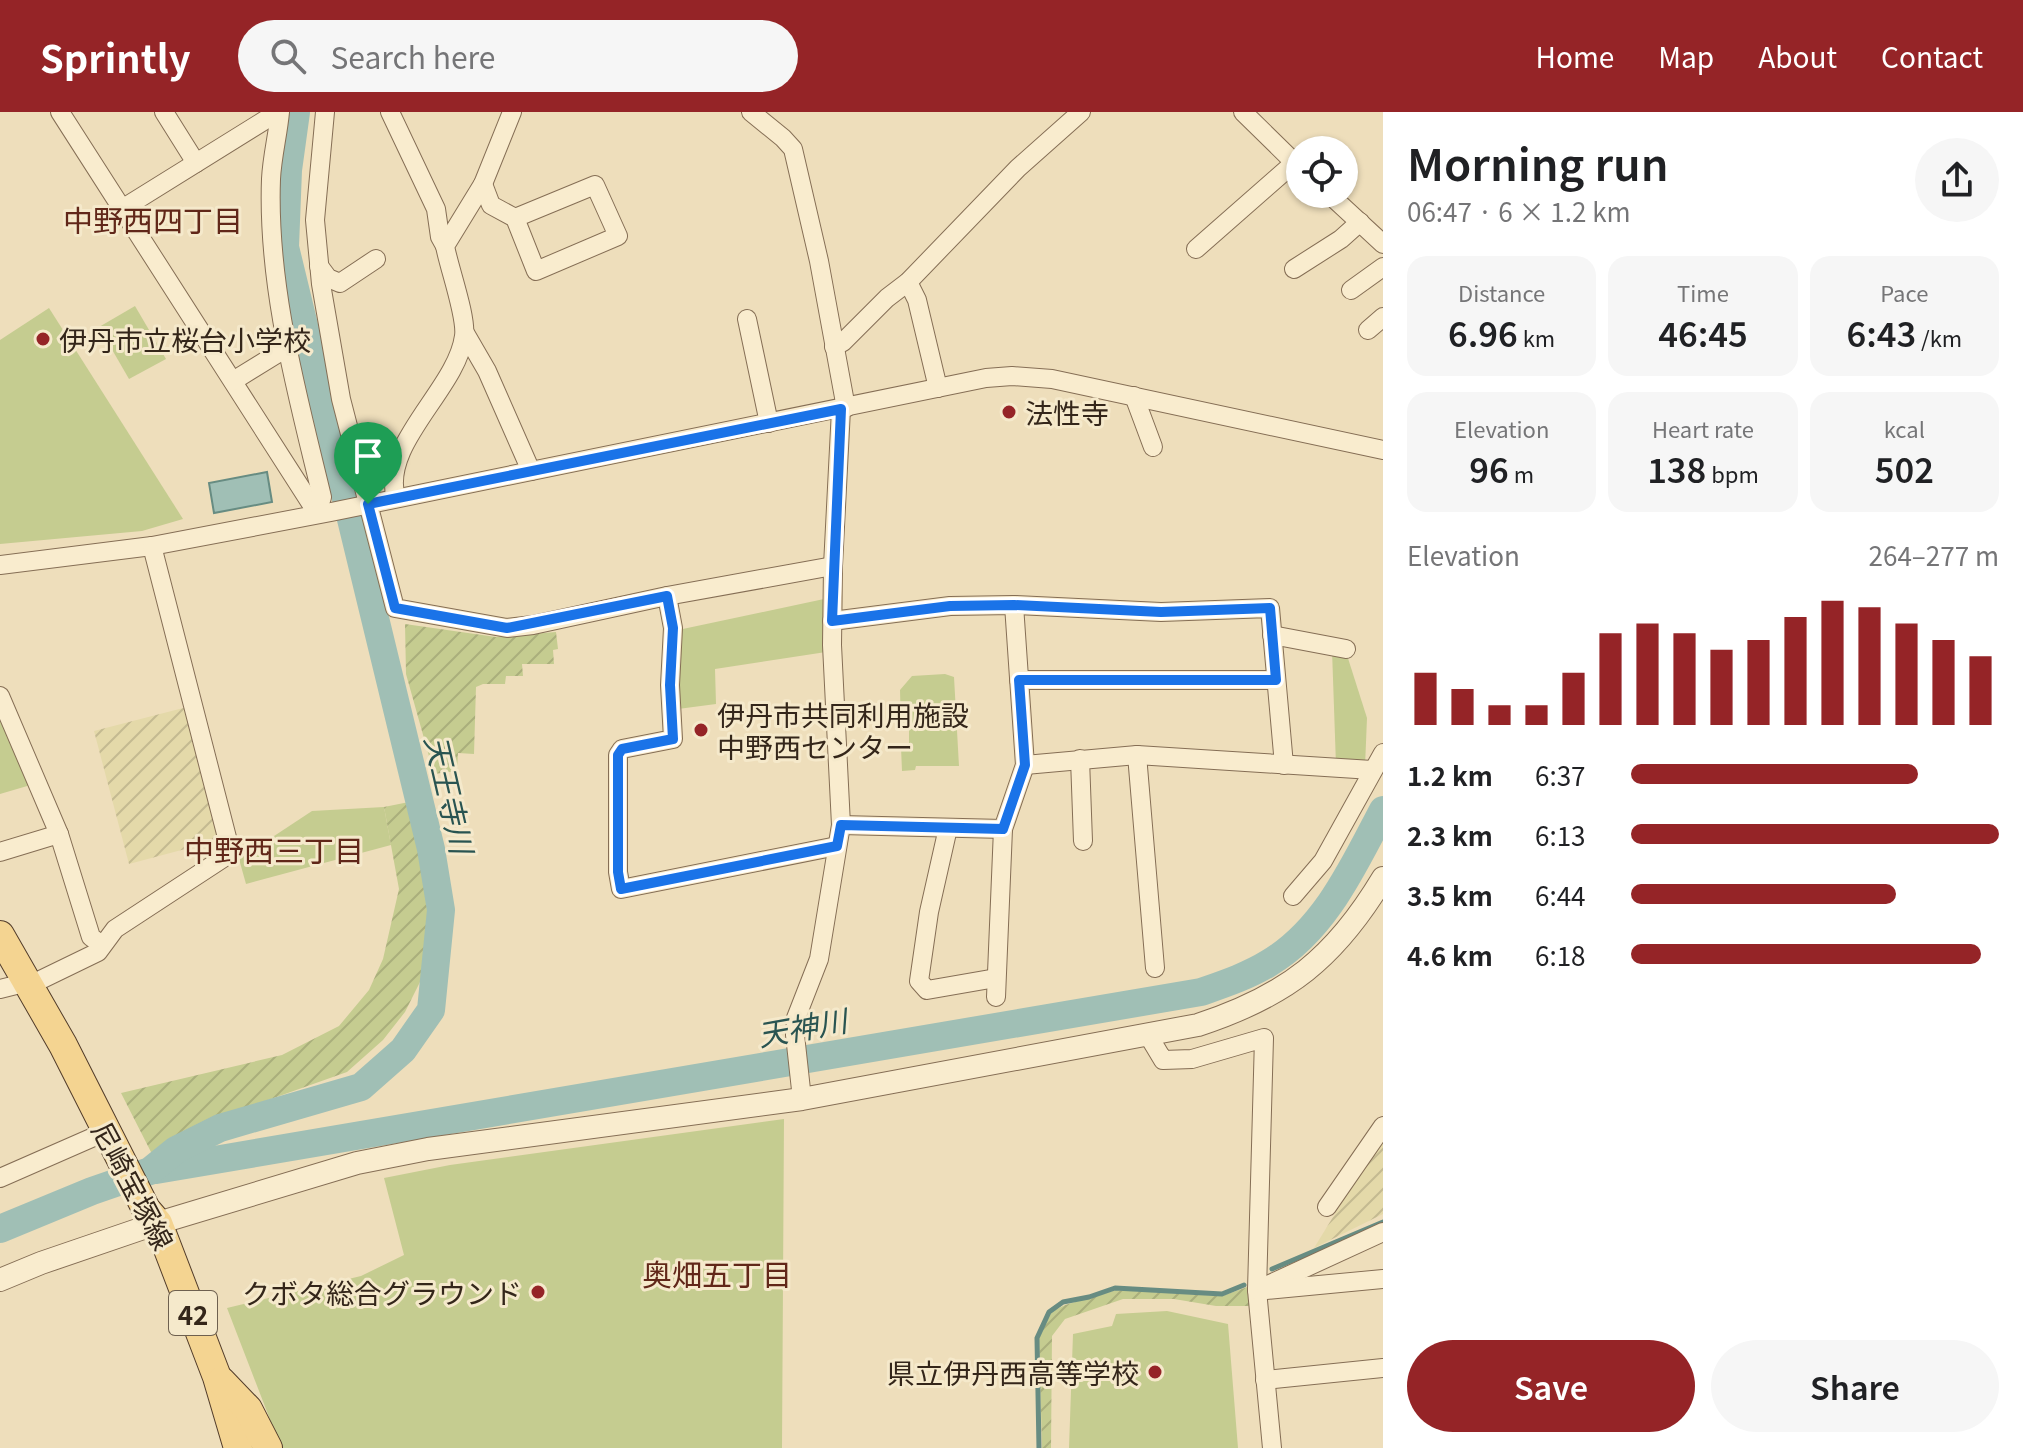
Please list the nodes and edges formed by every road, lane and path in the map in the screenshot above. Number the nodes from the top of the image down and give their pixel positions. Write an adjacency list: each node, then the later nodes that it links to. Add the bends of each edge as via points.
1 (60, 112): 15 (street)
2 (164, 112): 11 (street)
3 (279, 112): 11 (street); 29 (street, via 271,211)
4 (325, 112): 22 (street, via 315,220)
5 (390, 112): 19 (street, via 436,209)
6 (751, 112): 30 (street, via 793,149)
7 (1081, 112): 25 (street, via 1018,168)
8 (1243, 112): 10 (street)
9 (506, 117): 13 (street)
10 (1286, 154)
11 (196, 163): 15 (street)
12 (1286, 174): 20 (street)
13 (483, 184): 16 (street, via 491,205); 19 (street)
14 (1344, 208): 17 (street)
15 (122, 209): 31 (street)
16 (515, 218): 16 (street, via 595,185 618,236 536,271)
17 (1360, 222): 18 (street); 24 (street)
18 (1383, 244)
19 (445, 246): 28 (street)
20 (1196, 249)
21 (376, 259): 22 (street, via 340,283)
22 (319, 266): 40 (street, via 341,399)
23 (1383, 267): 26 (street)
24 (1294, 269)
25 (908, 282): 30 (street); 32 (street)
26 (1351, 290)
27 (747, 319): 35 (street, via 757,342)
28 (465, 333): 38 (street); 39 (street, via 449,376 407,442 397,470)
29 (288, 347): 31 (street); 41 (street)
30 (834, 347): 34 (street)
31 (233, 381): 41 (street)
32 (938, 388): 33 (street, via 986,378 1035,376); 34 (street)
33 (1134, 396): 36 (street); 37 (street)
34 (843, 408): 35 (street); 44 (street)
35 (769, 423): 38 (street)
36 (1153, 447)
37 (1383, 450)
38 (531, 471): 39 (street)
39 (396, 498): 40 (street)
40 (366, 505): 41 (street); 45 (street, via 395,608 507,628)
41 (324, 513): 42 (street)
42 (152, 546): 43 (street); 69 (street, via 231,853 115,929)
43 (0, 565)
44 (833, 566): 45 (street); 47 (street)
45 (667, 596): 64 (street, via 673,628 673,739 622,749 618,755 621,889)
46 (1014, 605): 47 (street, via 950,606); 48 (street, via 1161,612 1270,608); 50 (street)
47 (832, 621): 59 (street)
48 (1272, 635): 49 (street); 51 (street)
49 (1346, 649)
50 (1019, 680): 51 (street); 56 (street)
51 (1276, 680): 57 (street)
52 (0, 696): 62 (street)
53 (1383, 753): 58 (street)
54 (1137, 755): 55 (street); 57 (street); 70 (street)
55 (1080, 759): 56 (street); 63 (street)
56 (1025, 765): 61 (street)
57 (1284, 765): 58 (street)
58 (1372, 770): 67 (street, via 1323,861)
59 (841, 825): 60 (street); 64 (street)
60 (948, 828): 61 (street); 61 (street, via 919,981 927,990 996,988)
61 (1003, 829)
62 (59, 834): 65 (street); 69 (street, via 91,937)
63 (1083, 841)
64 (837, 846): 74 (street, via 819,959 796,1018)
65 (0, 852)
66 (1383, 878): 73 (street, via 1361,916 1291,983 1226,1016)
67 (1293, 896)
68 (0, 935): 71 (main road, 尼崎宝塚線 / 42)
69 (102, 945): 71 (street, via 98,952)
70 (1155, 968)
71 (29, 983): 72 (street); 76 (main road, 尼崎宝塚線 / 42)
72 (0, 989)
73 (1148, 1035): 74 (street); 83 (street, via 1163,1060 1192,1059 1264,1038)
74 (801, 1092): 79 (street, via 428,1149)
75 (1378, 1125): 78 (street)
76 (108, 1137): 77 (street); 79 (main road, 尼崎宝塚線 / 42)
77 (0, 1178)
78 (1329, 1197)
79 (152, 1216): 82 (street); 85 (main road, 尼崎宝塚線 / 42)
80 (1383, 1232): 83 (street)
81 (1383, 1279): 83 (street)
82 (0, 1280)
83 (1257, 1290): 86 (street)
84 (1383, 1368): 86 (street)
85 (217, 1377): 87 (main road, 尼崎宝塚線 / 42); 88 (main road, 42, via 248,1409)
86 (1265, 1380): 89 (street)
87 (238, 1448)
88 (268, 1448)
89 (1272, 1448)

